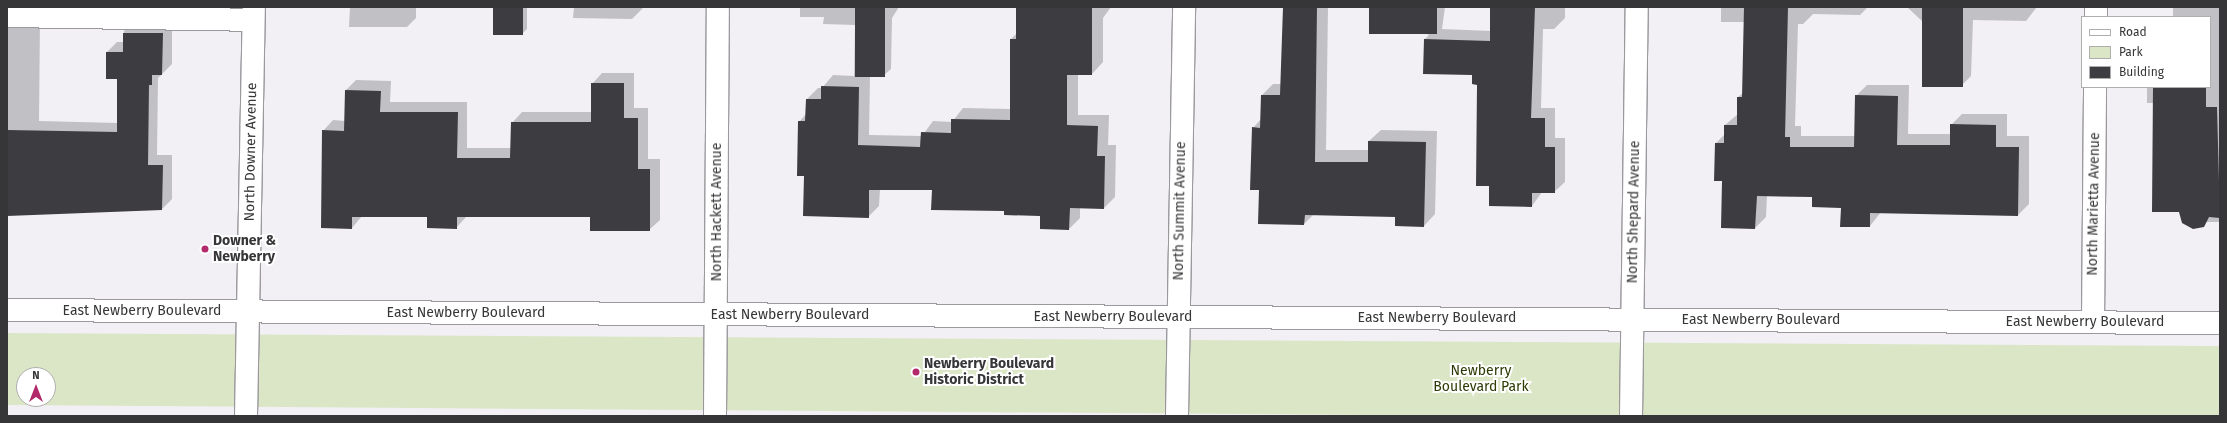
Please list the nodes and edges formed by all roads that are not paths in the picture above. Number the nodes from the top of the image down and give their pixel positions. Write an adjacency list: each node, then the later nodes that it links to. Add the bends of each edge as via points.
1 (718, 7): 9 (street, North Hackett Avenue)
2 (1184, 7): 10 (street, North Summit Avenue)
3 (1636, 7): 11 (street, North Shepard Avenue)
4 (253, 13): 5 (street); 8 (street, North Downer Avenue)
5 (7, 16)
6 (2095, 88): 12 (street, North Marietta Avenue)
7 (7, 310): 8 (street, East Newberry Boulevard)
8 (248, 312): 9 (street, East Newberry Boulevard); 14 (street, North Downer Avenue)
9 (716, 314): 10 (street, East Newberry Boulevard); 15 (street, North Hackett Avenue)
10 (1179, 317): 11 (street, East Newberry Boulevard); 16 (street, North Summit Avenue)
11 (1632, 320): 12 (street, East Newberry Boulevard); 17 (street, North Shepard Avenue)
12 (2093, 322): 13 (street, East Newberry Boulevard)
13 (2220, 323)
14 (246, 416)
15 (715, 416)
16 (1178, 416)
17 (1630, 416)

